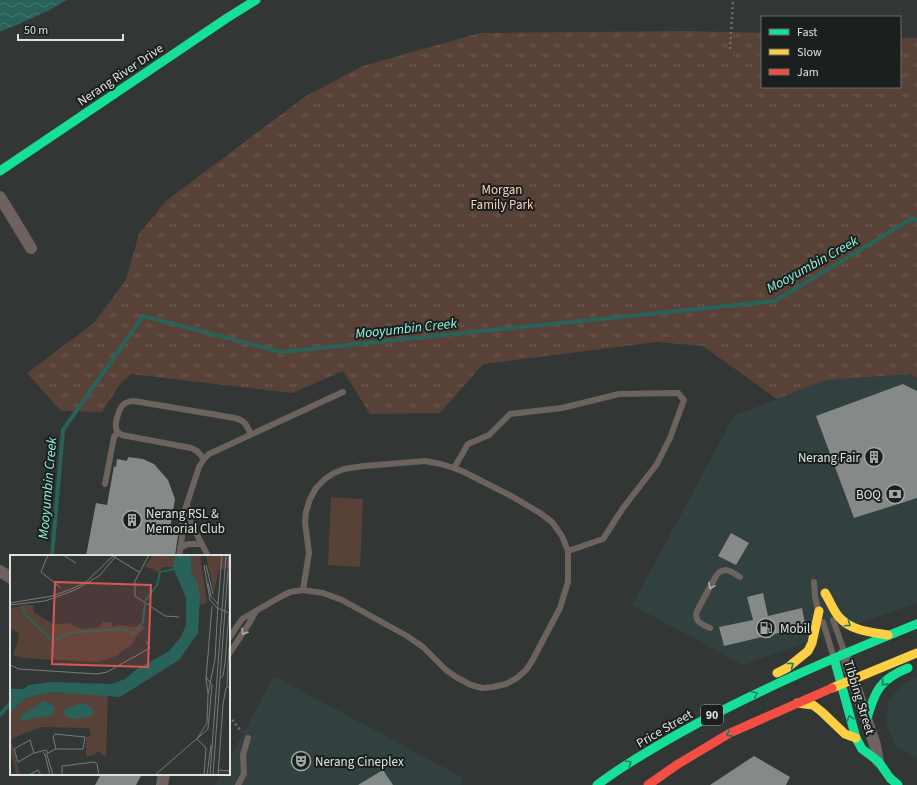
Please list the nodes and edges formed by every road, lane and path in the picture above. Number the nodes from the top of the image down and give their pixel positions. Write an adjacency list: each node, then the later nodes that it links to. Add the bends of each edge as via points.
1 (256, 0): 4 (main road, Nerang River Drive)
2 (733, 0): 3 (path)
3 (730, 49)
4 (0, 171)
5 (0, 197): 6 (street)
6 (31, 248)
7 (343, 392): 9 (lane)
8 (118, 432): 9 (lane, via 116,428 119,410 128,402 134,401 235,418 244,422); 10 (lane, via 122,436 191,448); 12 (lane, via 114,437)
9 (252, 434): 10 (lane, via 209,454)
10 (204, 459): 13 (lane)
11 (454, 468): 16 (lane, via 540,513 552,522 562,536); 16 (lane, via 468,444 489,435 510,414 562,408 619,394 678,393 684,400 657,464 603,538); 22 (lane, via 425,461 364,466 344,469 325,479 316,488 306,512 309,553)
12 (106, 484)
13 (187, 504): 14 (lane); 15 (lane, via 182,519 184,531)
14 (202, 544): 15 (lane, via 188,544); 18 (lane)
15 (180, 548): 17 (lane)
16 (568, 552): 22 (lane, via 568,582 560,608 532,661 517,678 493,688 471,685 456,677 407,636 342,600)
17 (179, 555)
18 (208, 555)
19 (0, 571): 20 (street)
20 (10, 577)
21 (740, 577): 27 (lane, one-way to 27, via 727,570 716,576 696,615 698,622)
22 (303, 590): 24 (lane, via 290,592)
23 (824, 593): 25 (lane, via 814,582 814,597); 28 (main road, one-way to 28, via 840,618 848,625 861,631); 32 (lane)
24 (257, 610): 29 (lane, via 242,619); 30 (lane, one-way to 30)
25 (819, 611): 32 (lane); 34 (main road, one-way to 25, via 787,668 808,651)
26 (917, 624): 28 (main road, 90)
27 (710, 628)
28 (889, 635): 32 (main road, 90)
29 (230, 637)
30 (230, 652)
31 (917, 653): 35 (main road, 90)
32 (839, 655): 35 (street, Tibbing Street); 36 (main road, Tibbing Street); 39 (main road, Price Street / 90, one-way to 32)
33 (917, 664): 41 (main road, one-way to 41, via 897,672 882,684 876,692)
34 (769, 676)
35 (854, 679): 36 (main road, 90); 41 (street, Tibbing Street)
36 (841, 684): 38 (main road, 90); 43 (main road, Tibbing Street, one-way to 36)
37 (744, 690): 39 (main road)
38 (797, 703): 43 (main road, via 813,705 845,734); 49 (main road, 90, one-way to 49, via 730,733)
39 (723, 709): 48 (main road, Price Street / 90, one-way to 39, via 661,743)
40 (230, 717): 42 (path)
41 (867, 718): 44 (street, Tibbing Street, via 876,745)
42 (248, 738): 47 (lane, via 243,755 244,774)
43 (856, 738): 44 (main road, Tibbing Street, via 862,749)
44 (878, 761): 50 (main road, Tibbing Street)
45 (164, 775): 46 (street)
46 (162, 785)
47 (238, 785)
48 (597, 785)
49 (648, 785)
50 (898, 785)

